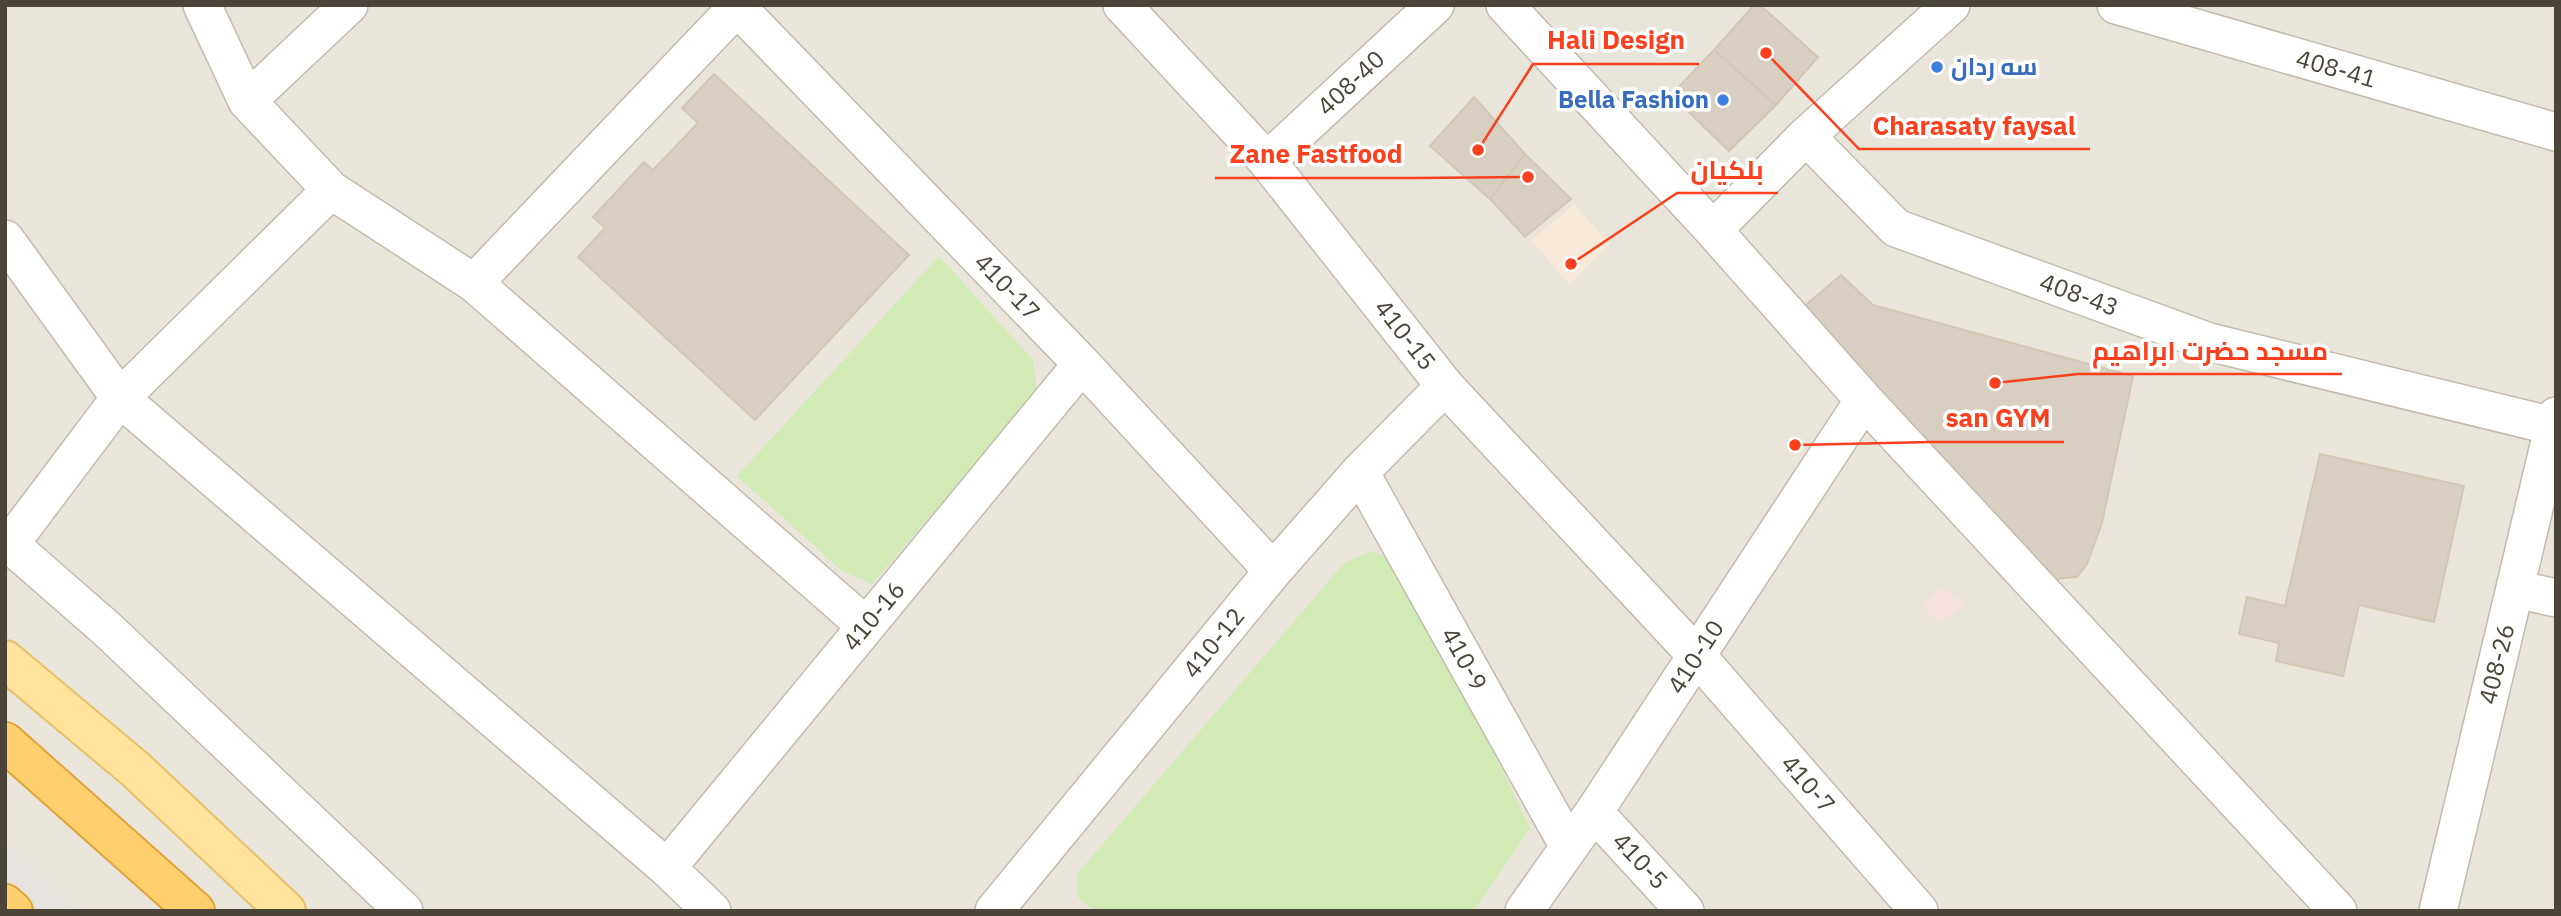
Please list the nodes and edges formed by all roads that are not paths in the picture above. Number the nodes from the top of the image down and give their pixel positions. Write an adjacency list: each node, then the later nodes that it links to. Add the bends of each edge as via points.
1 (202, 5): 9 (street)
2 (349, 5): 9 (street)
3 (1122, 5): 12 (street, 410-15)
4 (1435, 5): 12 (street, 408-40)
5 (1504, 5): 14 (street)
6 (1951, 5): 11 (street)
7 (2116, 5): 10 (street, 408-41)
8 (738, 6): 16 (street); 17 (street, 410-17)
9 (247, 102): 13 (street)
10 (2556, 132)
11 (1806, 136): 14 (street); 21 (street, 408-43, via 1896,228 2209,342)
12 (1267, 161): 18 (street, 410-15)
13 (331, 190): 16 (street); 19 (street)
14 (1713, 230): 20 (street)
15 (5, 239): 19 (street)
16 (474, 283): 27 (street)
17 (1082, 365): 24 (street, 410-17); 27 (street, 410-16)
18 (1445, 386): 22 (street, 410-12); 28 (street, 410-15)
19 (120, 398): 23 (street); 33 (street)
20 (1864, 400): 28 (street, 410-10); 44 (street)
21 (2554, 421): 25 (street, 408-26)
22 (1360, 472): 24 (street, 410-12); 32 (street, 410-9)
23 (7, 542): 39 (street, via 118,640)
24 (1273, 571): 35 (street, 410-12)
25 (2515, 589): 26 (street); 45 (street, 408-26)
26 (2556, 598)
27 (866, 626): 33 (street, 410-16)
28 (1696, 656): 31 (street, 410-10); 43 (street, 410-7)
29 (5, 660): 38 (main road, via 135,769)
30 (5, 742): 37 (highway)
31 (1594, 812): 32 (street, 410-10); 42 (street, 410-5)
32 (1568, 845): 41 (street, 410-10)
33 (667, 868): 40 (street)
34 (5, 904): 36 (highway)
35 (1009, 906)
36 (13, 911)
37 (195, 911)
38 (286, 911)
39 (404, 911)
40 (712, 911)
41 (1524, 911)
42 (1685, 911)
43 (1919, 911)
44 (2338, 911)
45 (2438, 911)

